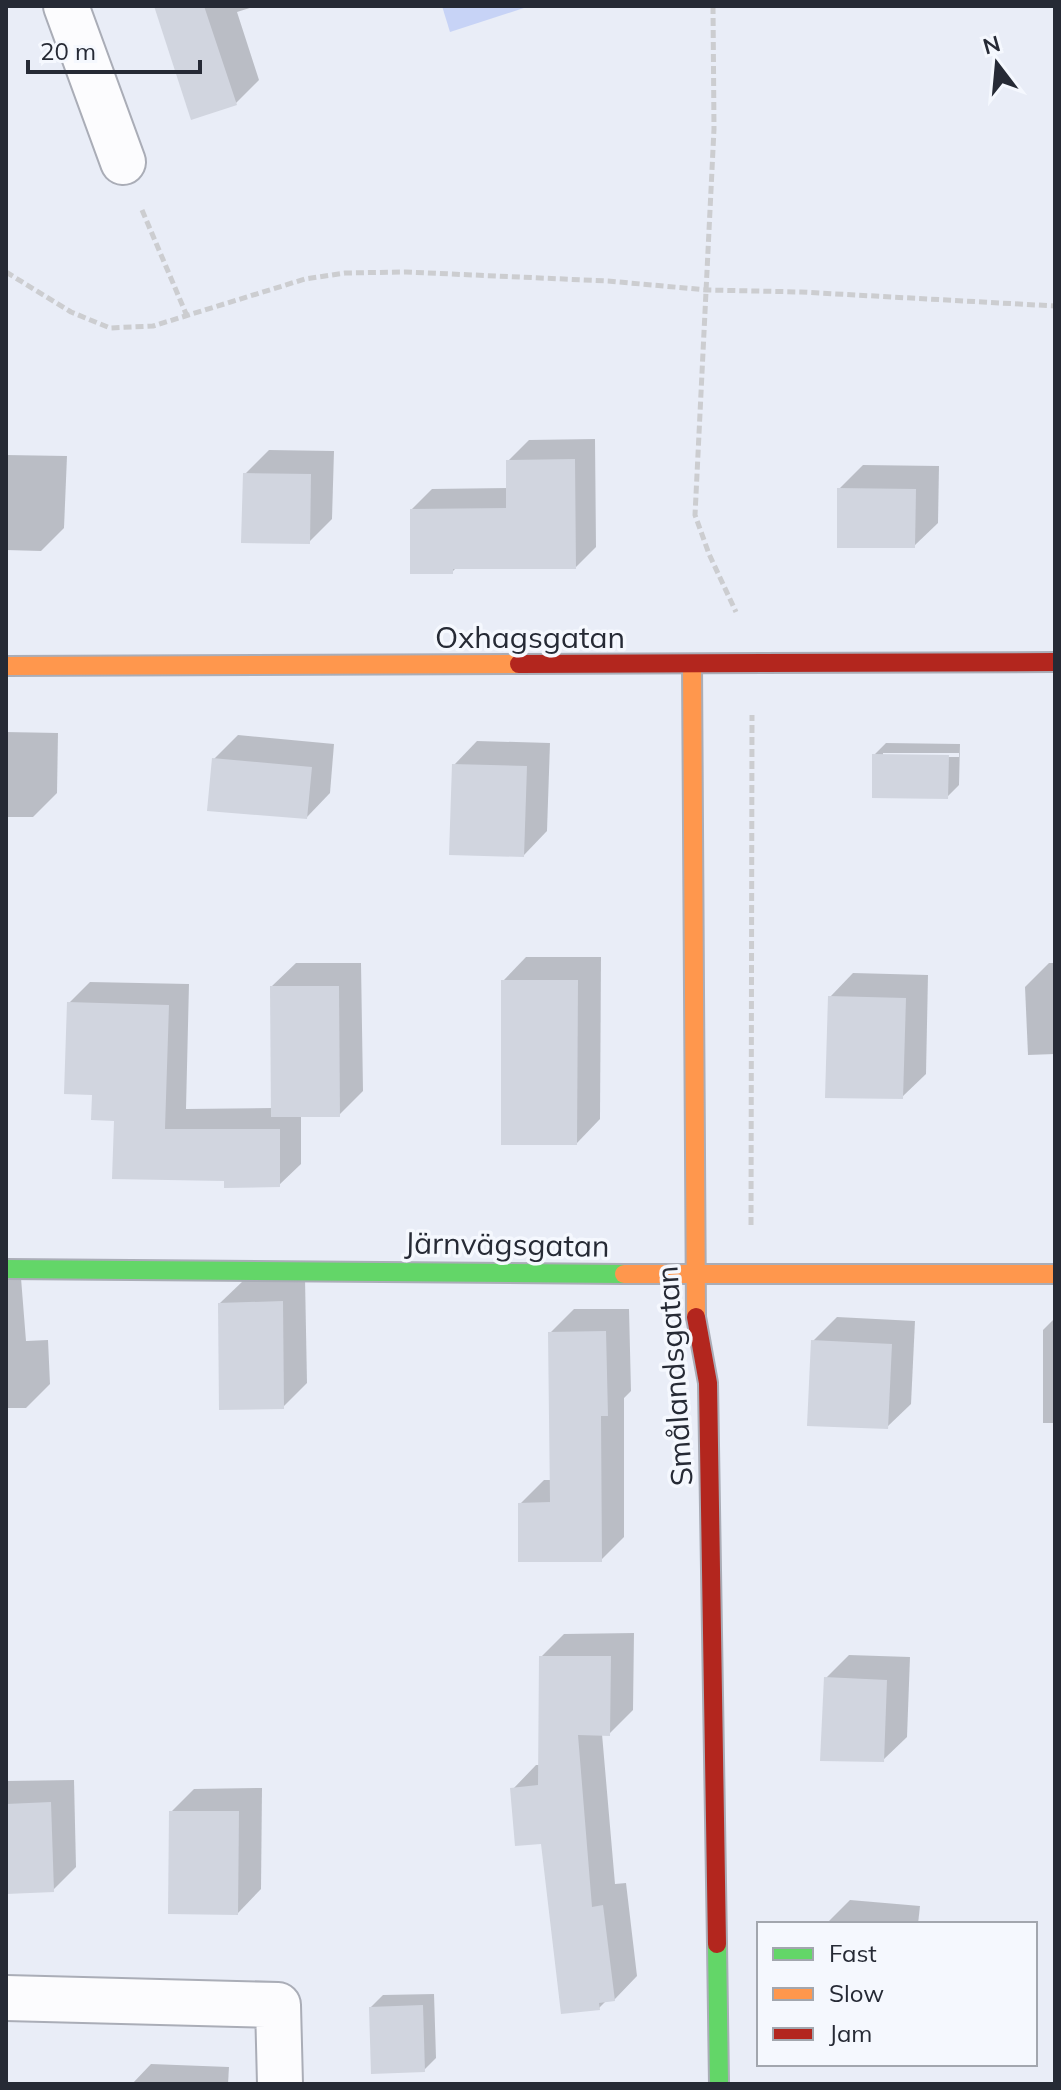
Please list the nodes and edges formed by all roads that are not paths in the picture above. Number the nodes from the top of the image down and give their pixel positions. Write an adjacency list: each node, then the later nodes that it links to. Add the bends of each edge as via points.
1 (66, 6): 2 (street)
2 (123, 162)
3 (1055, 662): 4 (street, Oxhagsgatan)
4 (692, 664): 5 (street, Oxhagsgatan); 7 (street, Smålandsgatan)
5 (6, 666)
6 (6, 1269): 7 (street, Järnvägsgatan)
7 (694, 1273): 8 (street, Järnvägsgatan); 11 (street, Smålandsgatan, via 696,1327 708,1383)
8 (1055, 1274)
9 (6, 1998): 10 (street, via 278,2005)
10 (280, 2084)
11 (719, 2084)

